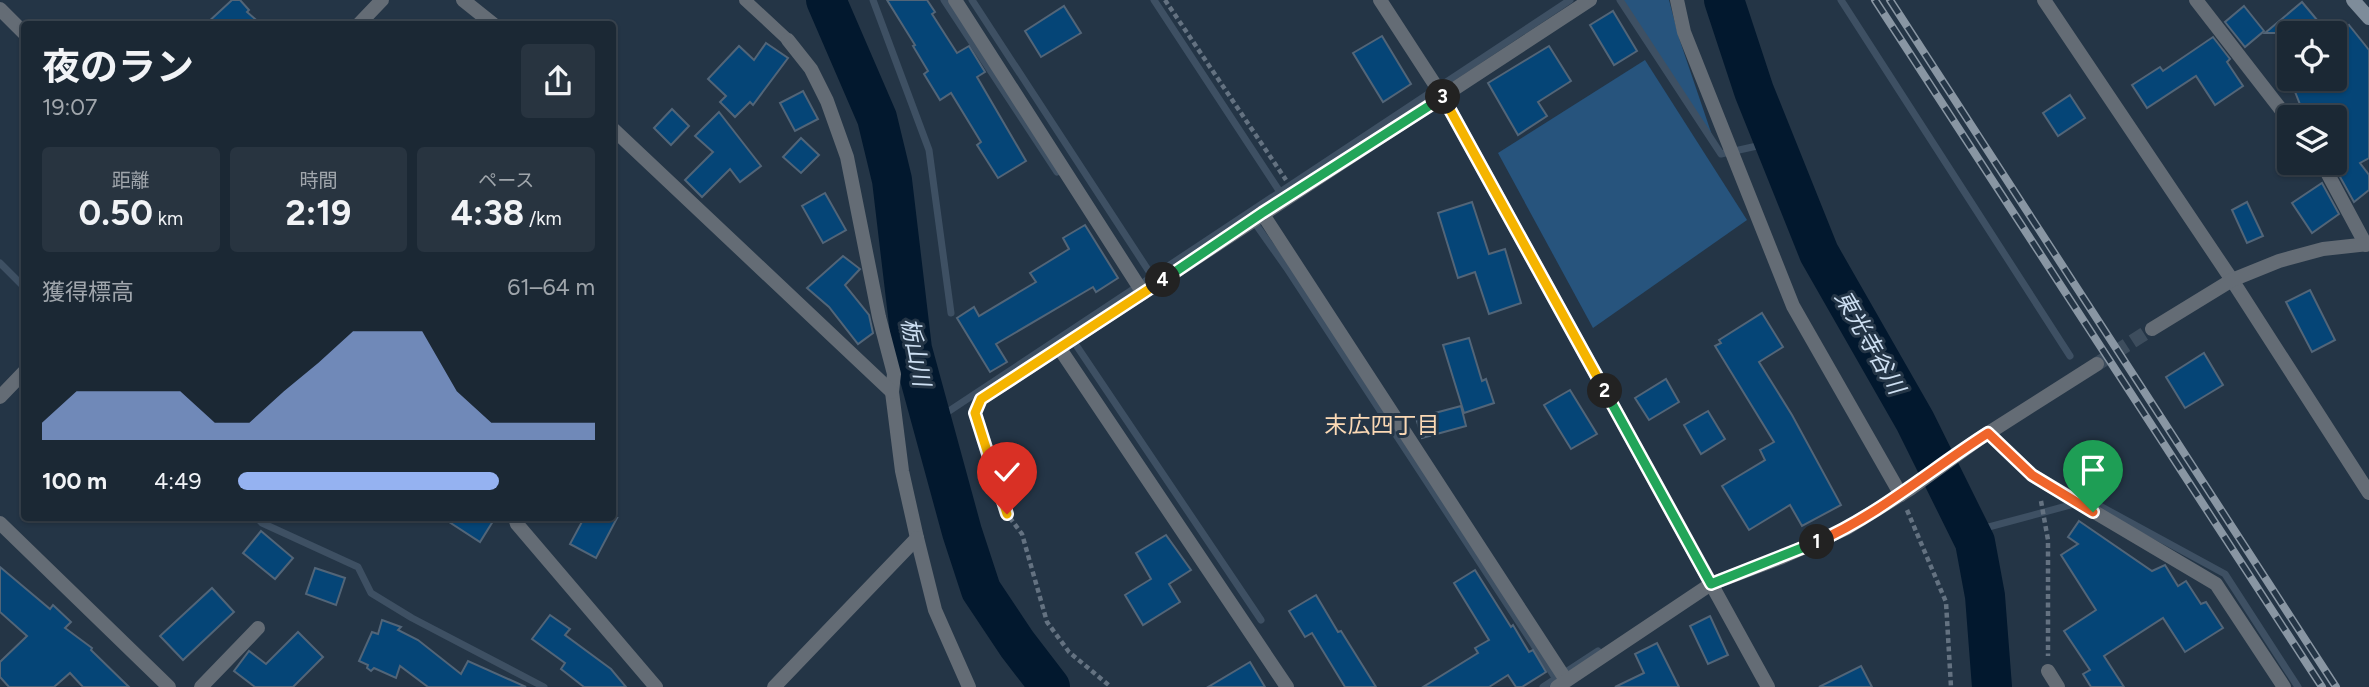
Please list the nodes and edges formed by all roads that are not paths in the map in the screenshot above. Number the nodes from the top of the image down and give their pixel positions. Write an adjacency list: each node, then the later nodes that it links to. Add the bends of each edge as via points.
1 (382, 0): 13 (street)
2 (463, 0): 14 (street)
3 (745, 0): 16 (lane)
4 (955, 0): 24 (street)
5 (1380, 0): 17 (street)
6 (1590, 0): 17 (street)
7 (1677, 0): 33 (street, via 1685,32 1793,306)
8 (2044, 0): 23 (street)
9 (2196, 0): 18 (street)
10 (2353, 0): 12 (main road)
11 (0, 9): 15 (street)
12 (2369, 18)
13 (362, 21)
14 (489, 21)
15 (21, 30)
16 (788, 40): 29 (street, via 822,90 847,157 894,374)
17 (1443, 97): 21 (street); 38 (street)
18 (2277, 105)
19 (616, 132): 29 (street)
20 (2329, 175): 22 (street)
21 (1262, 213): 24 (street); 41 (street)
22 (2368, 244): 23 (street, via 2323,249)
23 (2232, 280): 25 (street); 34 (street)
24 (1143, 293): 26 (street)
25 (2152, 329)
26 (1060, 349): 31 (street); 47 (street)
27 (2097, 364): 33 (street)
28 (21, 375): 30 (street)
29 (892, 392): 37 (street)
30 (0, 397)
31 (981, 399)
32 (2032, 475): 50 (street, via 2216,584)
33 (1906, 492): 38 (street, via 1847,528)
34 (2369, 493)
35 (516, 521): 44 (street)
36 (0, 523): 42 (street)
37 (917, 538): 45 (street); 46 (street, via 935,610)
38 (1711, 584): 41 (street); 48 (street)
39 (258, 628): 43 (street)
40 (2048, 671): 49 (street)
41 (1562, 684)
42 (169, 687)
43 (201, 687)
44 (656, 687)
45 (774, 687)
46 (969, 687)
47 (1287, 687)
48 (1768, 687)
49 (2058, 687)
50 (2284, 687)

